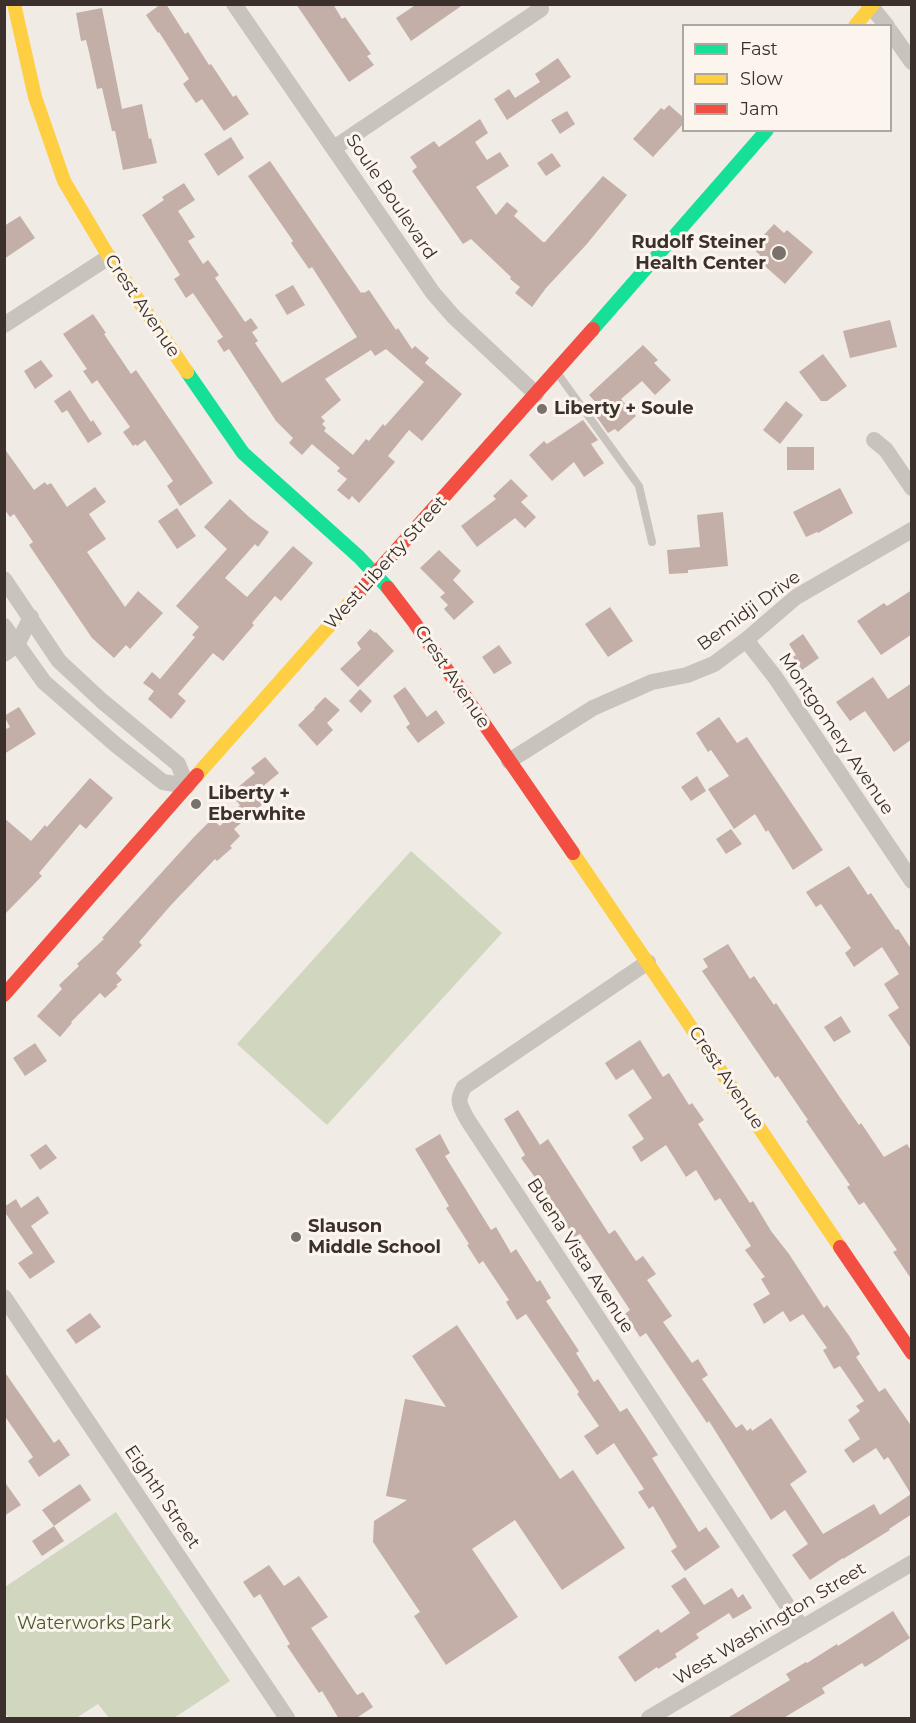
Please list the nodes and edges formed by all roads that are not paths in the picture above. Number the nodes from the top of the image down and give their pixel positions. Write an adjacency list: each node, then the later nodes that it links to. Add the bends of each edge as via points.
1 (14, 4): 11 (street, Crest Avenue, via 35,97 64,181)
2 (234, 4): 10 (street, Soule Boulevard)
3 (871, 5): 5 (street); 6 (street)
4 (541, 9): 10 (street)
5 (857, 24)
6 (885, 24)
7 (892, 32): 8 (street)
8 (912, 62)
9 (764, 132): 13 (street, West Liberty Street)
10 (334, 148): 14 (street, Soule Boulevard, via 433,293)
11 (109, 257): 12 (street); 19 (street, Crest Avenue, via 243,453 355,552)
12 (4, 325)
13 (556, 372): 14 (street, West Liberty Street); 18 (lane, via 639,486)
14 (536, 394): 19 (street, West Liberty Street)
15 (874, 440): 16 (street, via 886,450)
16 (912, 488)
17 (912, 530): 23 (street, Bemidji Drive, via 796,597)
18 (652, 542)
19 (375, 575): 25 (street, Crest Avenue, via 414,622); 26 (street, West Liberty Street)
20 (4, 579): 21 (street)
21 (31, 617): 22 (street); 24 (street); 26 (street, via 59,661 178,764)
22 (4, 626): 24 (street)
23 (746, 640): 25 (street, Bemidji Drive, via 714,664 687,675 652,682 593,708); 27 (street, Montgomery Avenue, via 776,677)
24 (11, 650): 26 (street, via 163,782)
25 (509, 761): 28 (street, Crest Avenue)
26 (188, 786): 29 (street, West Liberty Street)
27 (912, 881)
28 (648, 962): 31 (street, Crest Avenue); 33 (street, Buena Vista Avenue, via 464,1087 459,1102)
29 (4, 995)
30 (4, 1297): 34 (street, Eighth Street)
31 (912, 1353)
32 (912, 1563): 33 (street, West Washington Street)
33 (802, 1628): 35 (street, West Washington Street)
34 (287, 1719)
35 (648, 1719)

